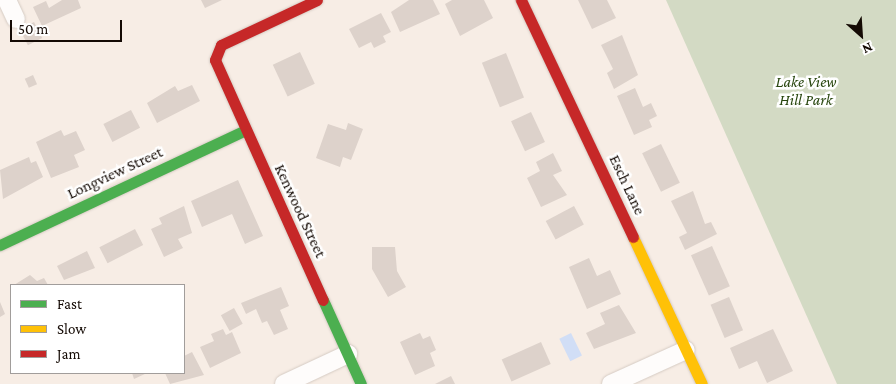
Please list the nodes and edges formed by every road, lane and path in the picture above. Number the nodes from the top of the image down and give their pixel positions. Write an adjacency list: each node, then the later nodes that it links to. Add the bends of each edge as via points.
1 (7, 0): 4 (street)
2 (317, 0): 5 (street, Kenwood Street, via 216,51 217,69)
3 (521, 0): 7 (street, Esch Lane)
4 (16, 19)
5 (245, 130): 6 (street, Longview Street); 8 (street, Kenwood Street)
6 (0, 246)
7 (686, 350): 11 (street); 12 (street, Esch Lane)
8 (348, 354): 9 (street); 10 (street, Kenwood Street)
9 (284, 384)
10 (361, 384)
11 (611, 384)
12 (702, 384)

